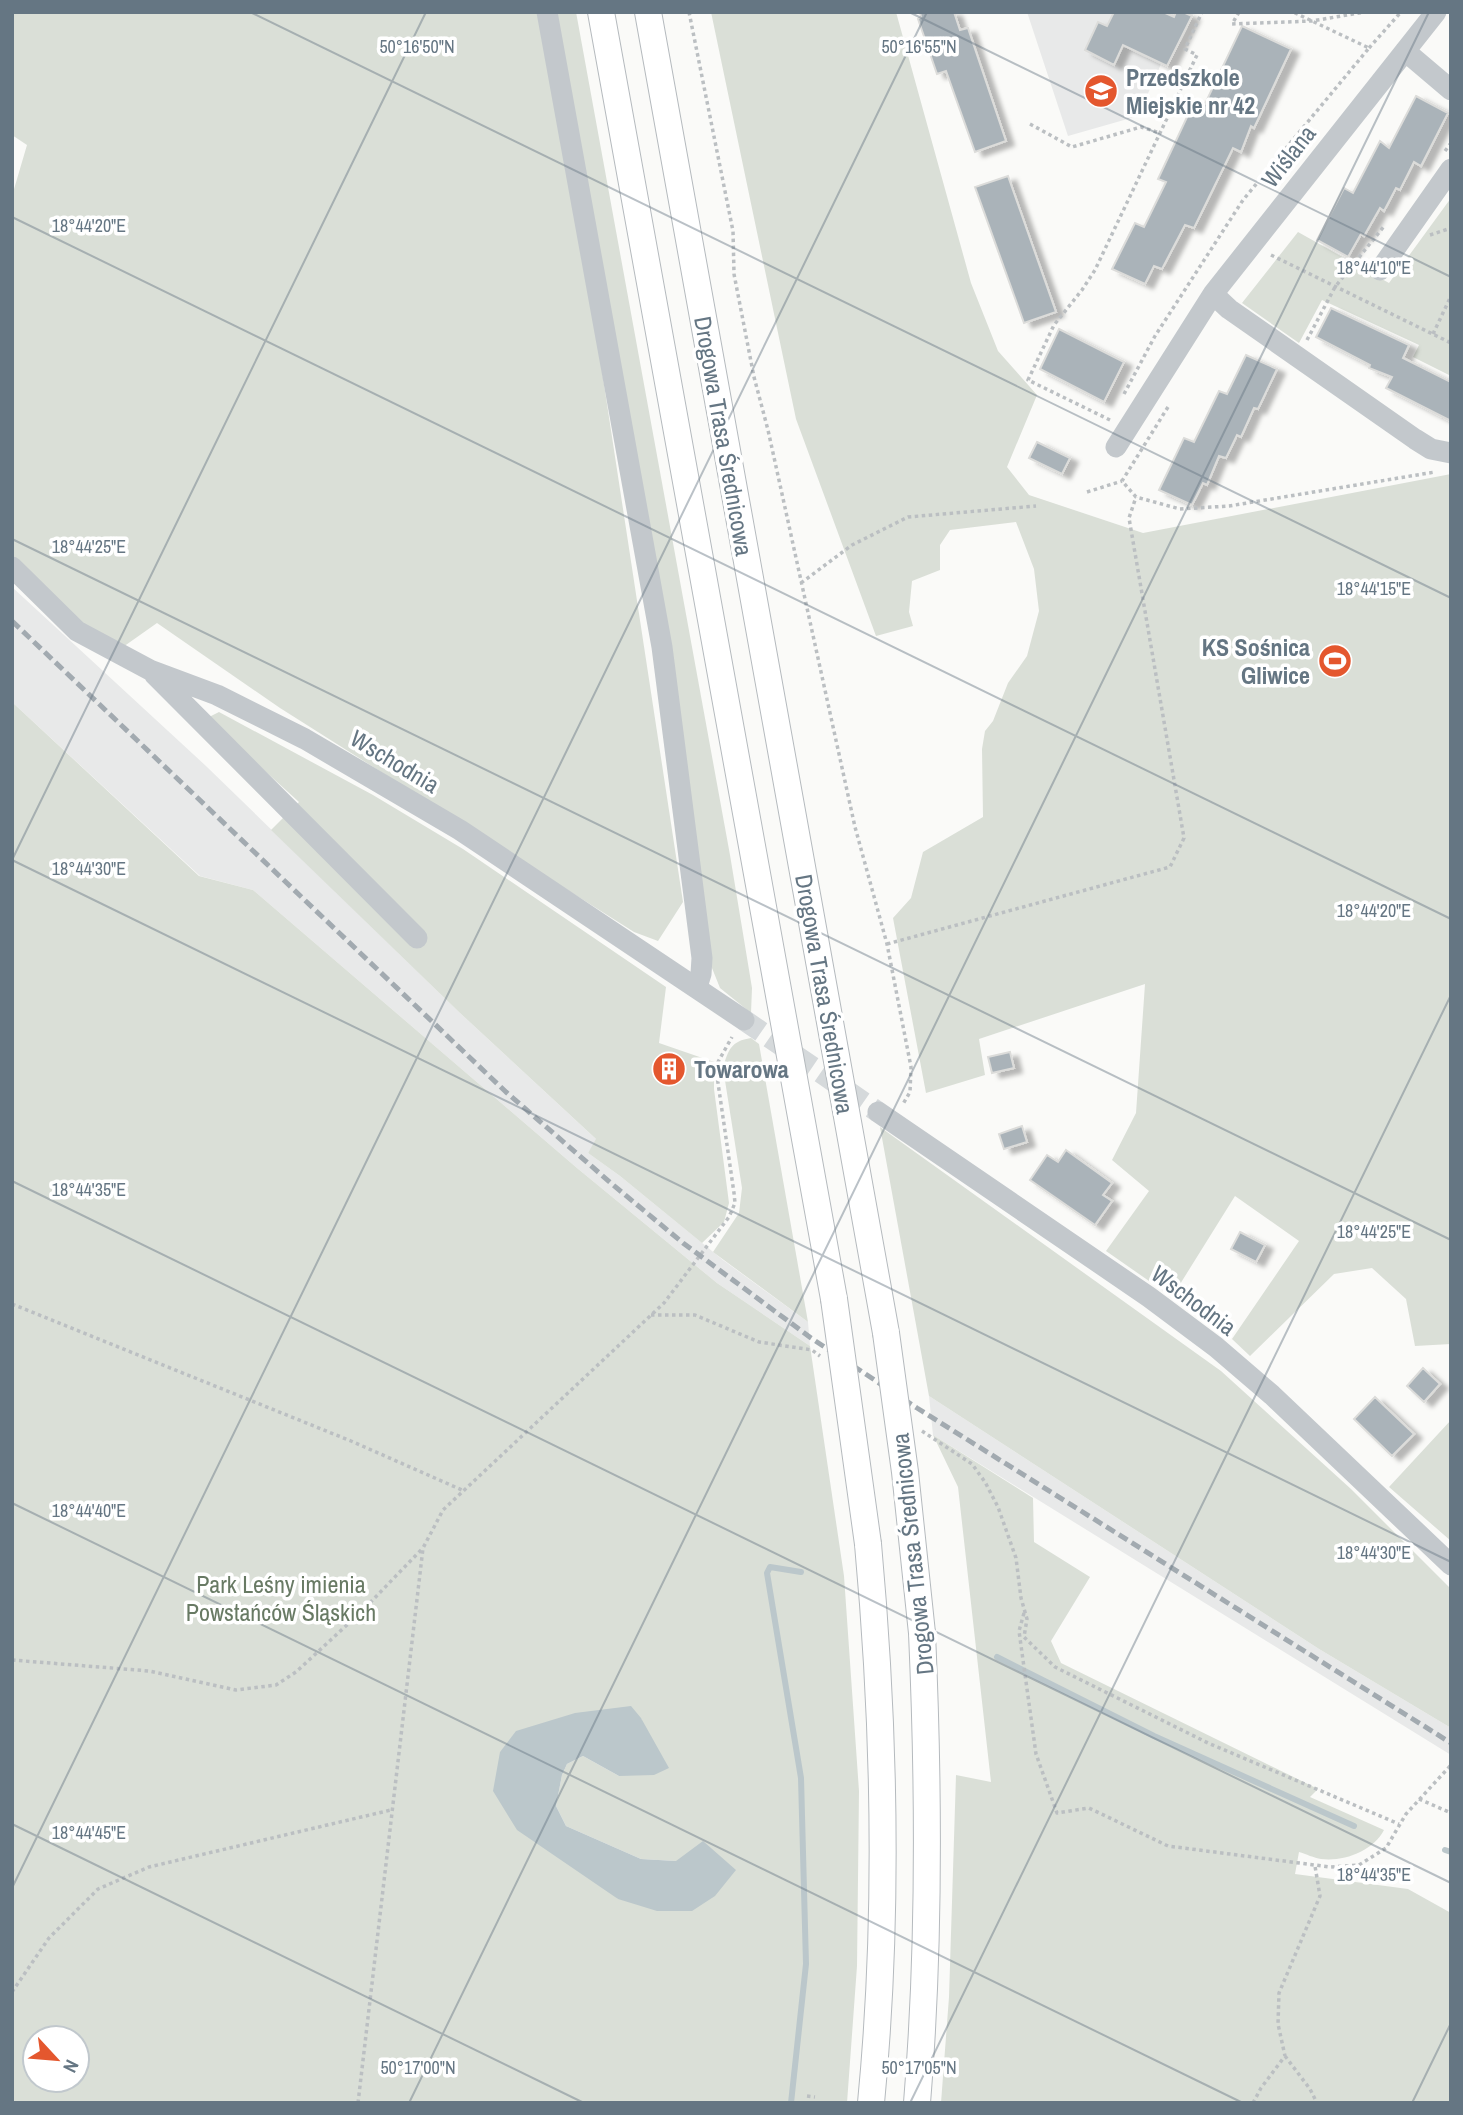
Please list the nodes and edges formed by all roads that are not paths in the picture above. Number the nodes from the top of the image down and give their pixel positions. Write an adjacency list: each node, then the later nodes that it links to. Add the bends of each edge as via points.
1 (547, 12): 15 (street, via 663,647 702,958)
2 (601, 12): 19 (main road, Drogowa Trasa Średnicowa, bridge, via 834,1299 868,1544 883,1778 883,1903)
3 (648, 12): 20 (main road, Drogowa Trasa Średnicowa, bridge, via 886,1333 905,1472 922,1633 928,1779 925,1983)
4 (1436, 12): 5 (street, Wiślana)
5 (1405, 51): 6 (street); 9 (street, Wiślana)
6 (1451, 90)
7 (1451, 169): 8 (street)
8 (1380, 270)
9 (1213, 294): 10 (street, Wiślana); 11 (street, via 1415,439 1431,449)
10 (1110, 438)
11 (1451, 453)
12 (12, 568): 13 (street, Wschodnia, via 77,631)
13 (150, 670): 14 (street); 15 (street, Wschodnia, via 217,695 305,739 460,830)
14 (417, 938)
15 (697, 987): 16 (street, Wschodnia)
16 (744, 1020)
17 (885, 1116): 18 (street, Wschodnia, via 1216,1347)
18 (1451, 1565)
19 (872, 2103)
20 (917, 2103)

